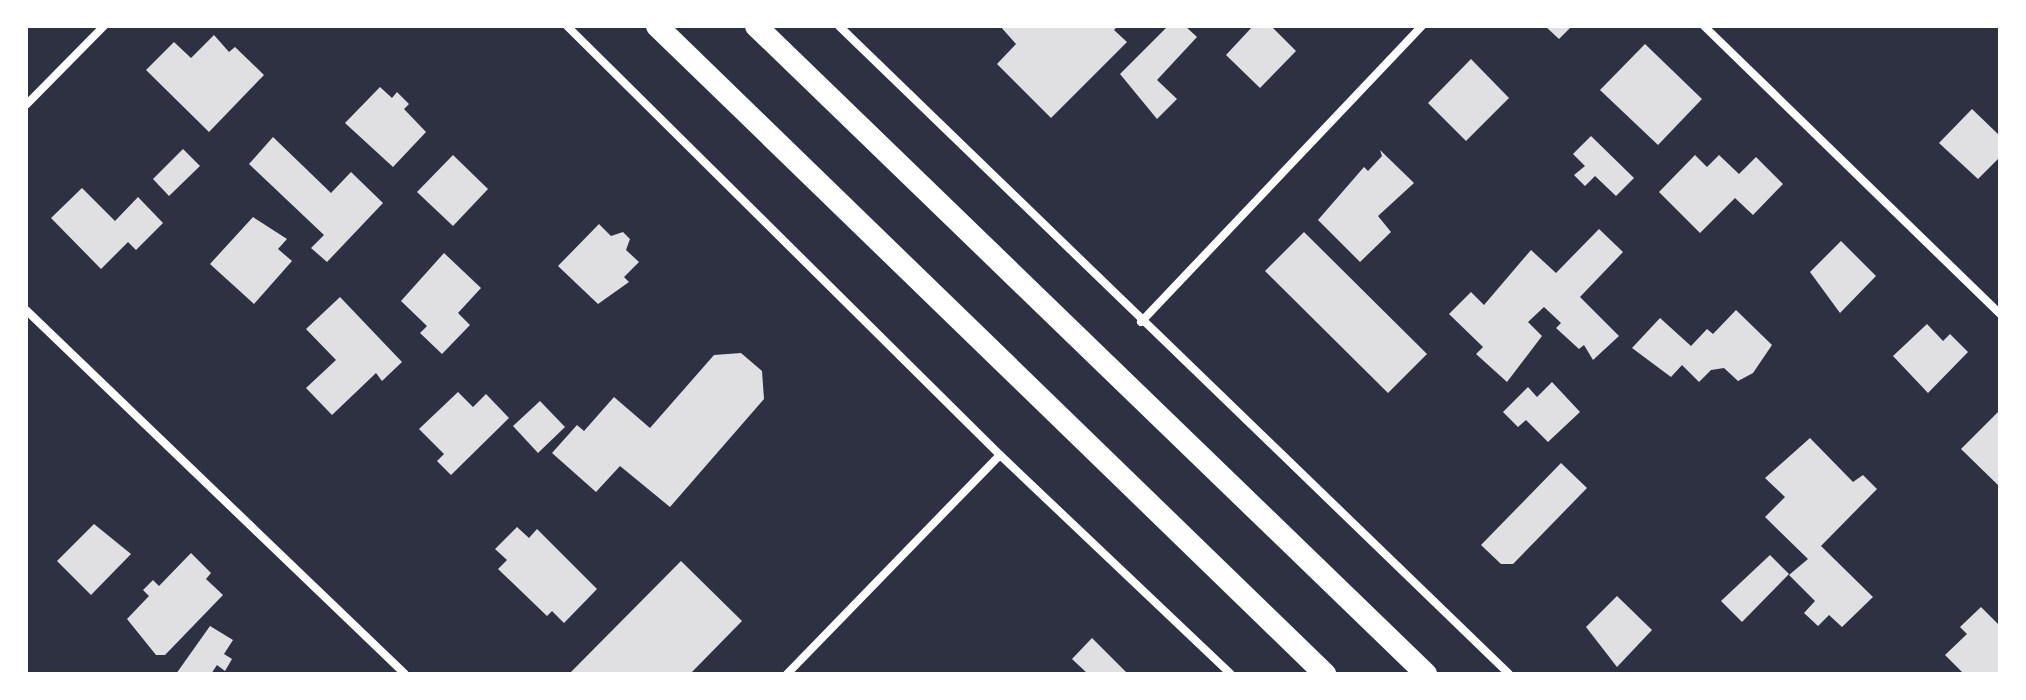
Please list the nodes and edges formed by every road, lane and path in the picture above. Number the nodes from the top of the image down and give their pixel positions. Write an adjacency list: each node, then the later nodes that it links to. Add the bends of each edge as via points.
1 (104, 26): 8 (street)
2 (567, 26): 12 (street)
3 (657, 26): 16 (highway)
4 (756, 26): 17 (highway)
5 (839, 26): 11 (street)
6 (1422, 26): 11 (street)
7 (1704, 26): 10 (street)
8 (26, 105)
9 (26, 310): 13 (street)
10 (2000, 314)
11 (1141, 322): 18 (street)
12 (1000, 455): 14 (street); 15 (street)
13 (405, 674)
14 (787, 674)
15 (1231, 674)
16 (1325, 674)
17 (1426, 674)
18 (1509, 674)

